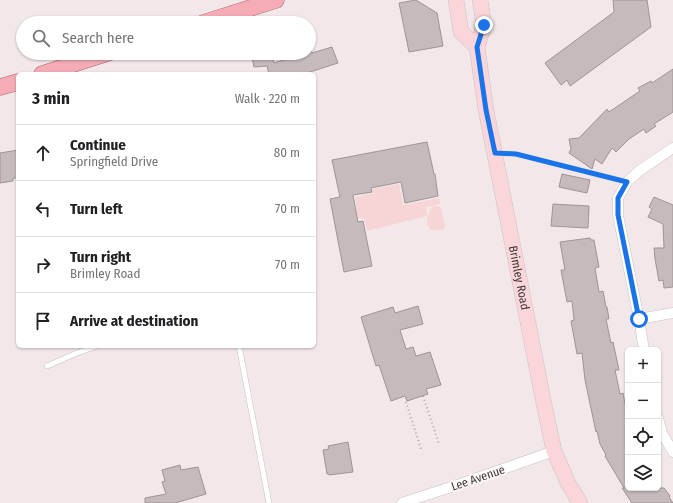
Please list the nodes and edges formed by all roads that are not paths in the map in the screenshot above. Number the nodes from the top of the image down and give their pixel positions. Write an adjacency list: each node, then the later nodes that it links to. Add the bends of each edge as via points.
1 (276, 0): 4 (main road)
2 (456, 0): 5 (main road, via 461,32)
3 (480, 0): 5 (main road, Brimley Road, via 484,25)
4 (225, 16)
5 (477, 47): 18 (main road, Brimley Road, via 486,110)
6 (86, 60): 7 (main road)
7 (48, 72)
8 (16, 83): 9 (main road)
9 (0, 87)
10 (673, 148): 12 (street, via 639,171 627,182 618,198 618,215)
11 (673, 312): 12 (street)
12 (639, 319): 13 (street)
13 (644, 347)
14 (91, 348): 16 (lane)
15 (239, 348): 20 (lane)
16 (47, 366)
17 (658, 419): 19 (street, via 662,433)
18 (554, 451): 21 (street, Lee Avenue); 22 (main road, Brimley Road)
19 (673, 452)
20 (269, 503)
21 (402, 503)
22 (580, 503)

